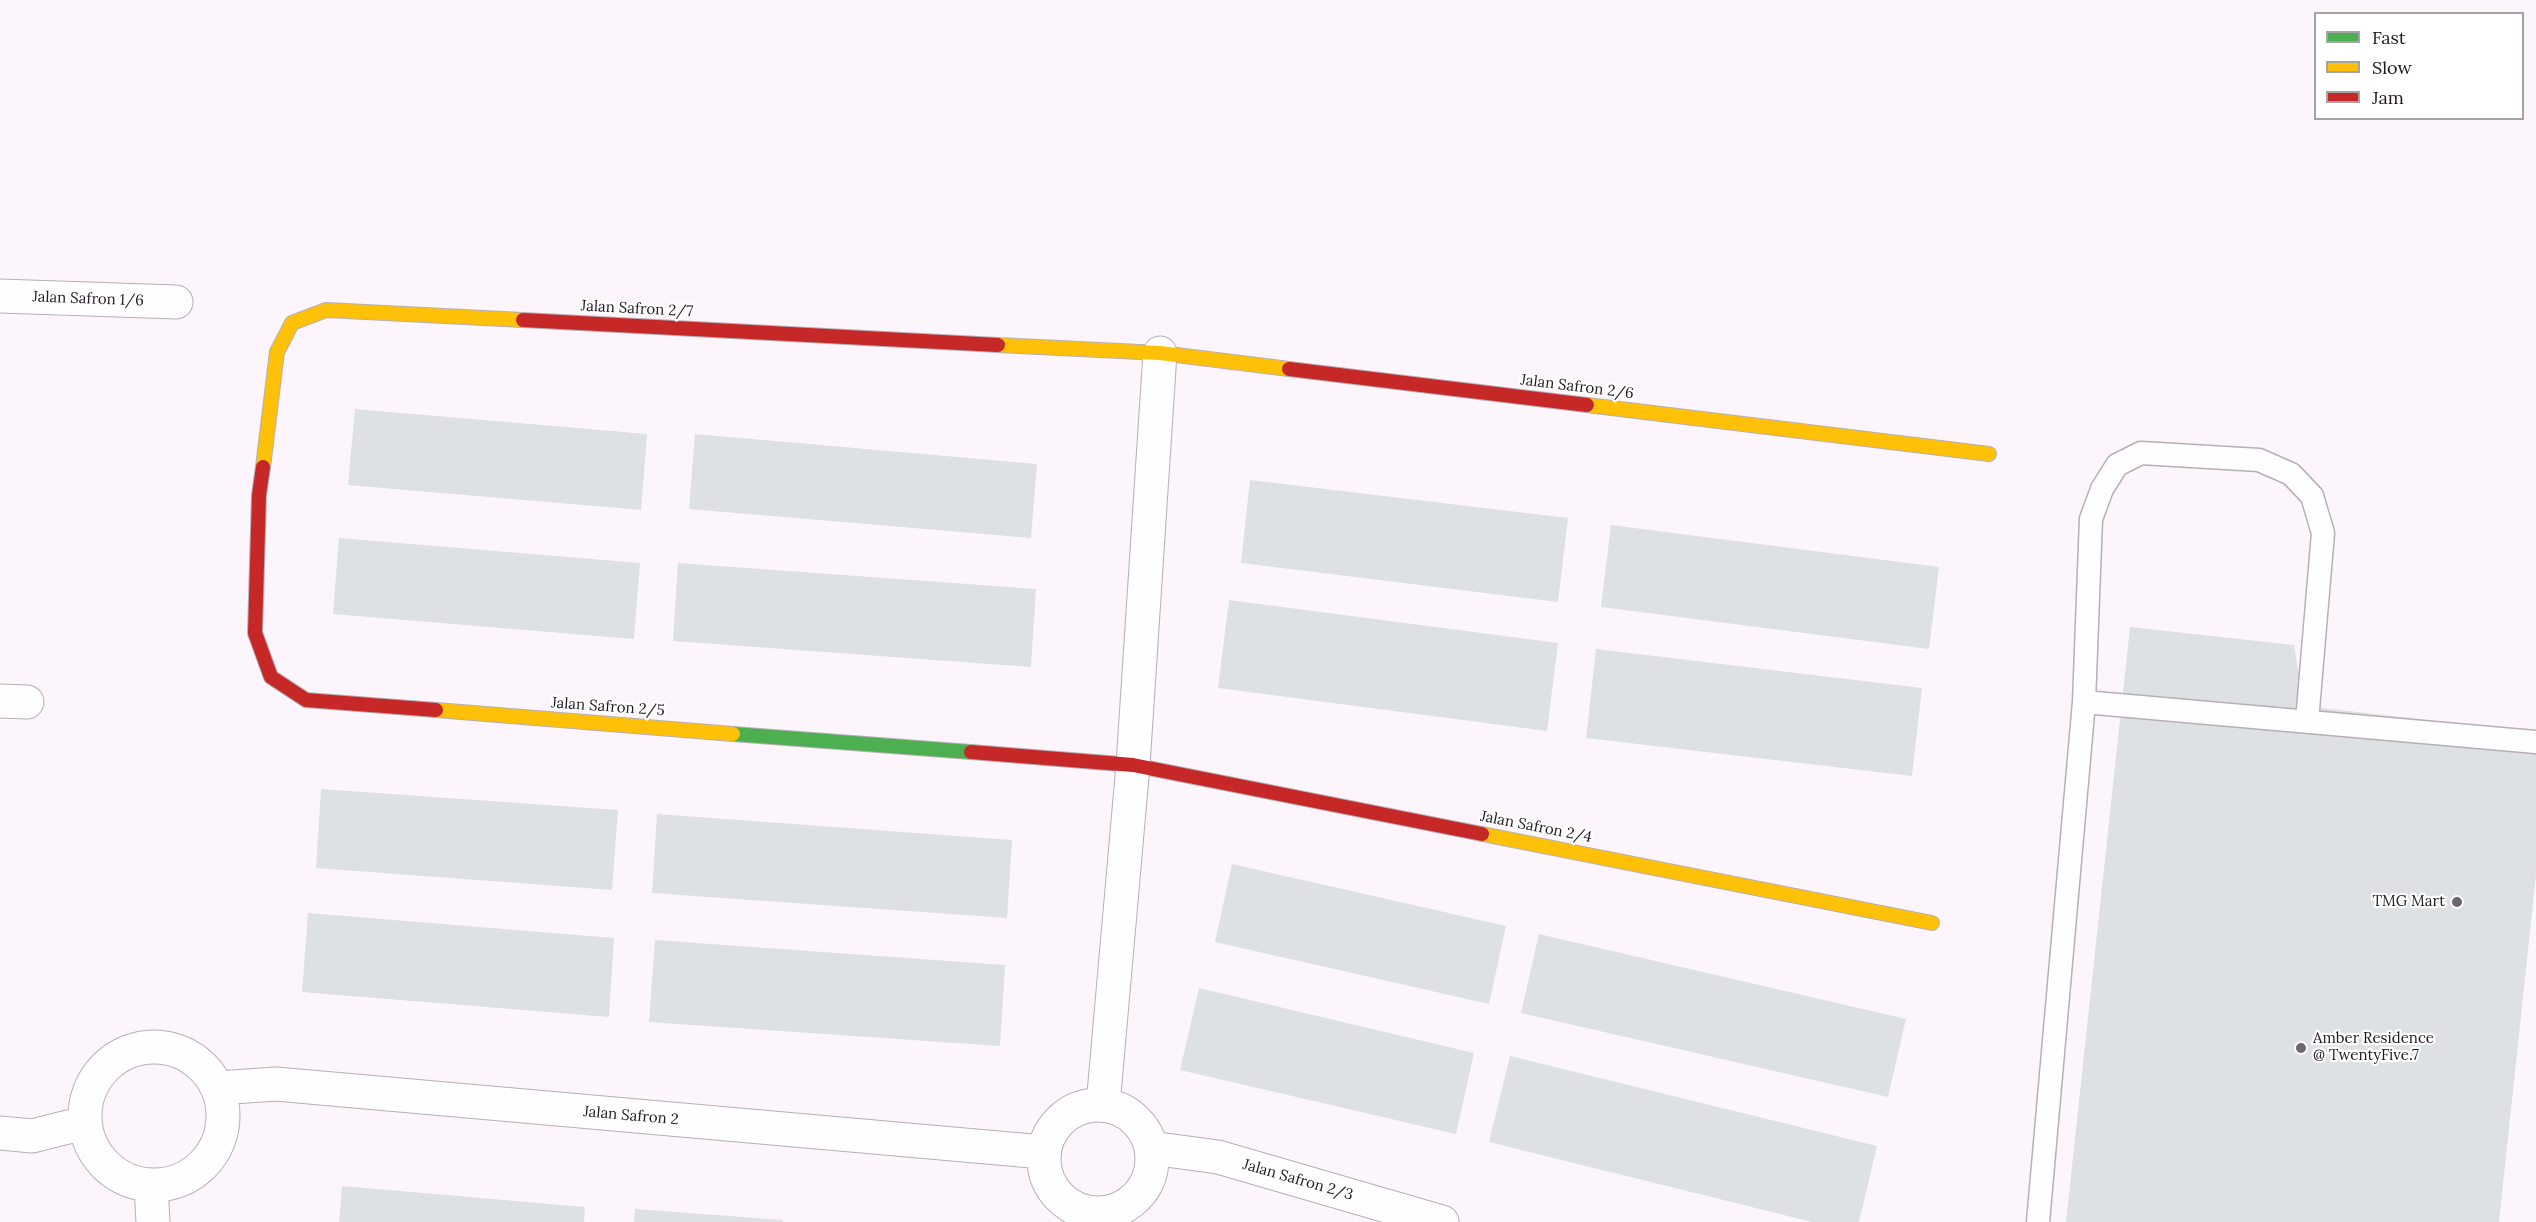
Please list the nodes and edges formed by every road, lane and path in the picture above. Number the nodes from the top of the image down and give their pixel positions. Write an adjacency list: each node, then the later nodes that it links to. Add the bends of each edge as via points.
1 (0, 296): 2 (street, Jalan Safron 1/6)
2 (176, 302)
3 (1160, 353): 4 (street, Jalan Safron 2/6); 5 (street, Jalan Safron 2/7, via 326,310 292,323 276,352); 9 (street)
4 (1989, 454)
5 (259, 495): 9 (street, Jalan Safron 2/5, via 255,633 271,677 306,700)
6 (2085, 702): 7 (lane); 7 (lane, via 2091,519 2102,489 2117,465 2141,453 2259,460 2291,474 2312,496 2323,533); 21 (lane)
7 (2307, 721): 8 (lane)
8 (2536, 742)
9 (1133, 765): 10 (street, Jalan Safron 2/4); 12 (street)
10 (1932, 922)
11 (218, 1088): 13 (street, via 204,1067 184,1053 160,1046 136,1048 113,1059 96,1076 86,1099); 16 (street, Jalan Safron 2, via 276,1084); 17 (street, via 224,1112 220,1140 204,1165 180,1181)
12 (1103, 1105): 15 (street, via 1134,1119); 16 (street, via 1071,1112 1058,1122)
13 (84, 1123): 14 (street, via 32,1136); 17 (street, via 92,1147 106,1167 127,1180)
14 (0, 1133)
15 (1151, 1148): 18 (street, via 1152,1165 1147,1181 1137,1196); 20 (street, Jalan Safron 2/3, via 1218,1157)
16 (1043, 1152): 18 (street, via 1050,1186 1061,1199)
17 (151, 1186): 19 (street)
18 (1107, 1217)
19 (153, 1222)
20 (1442, 1222)
21 (2038, 1222)

